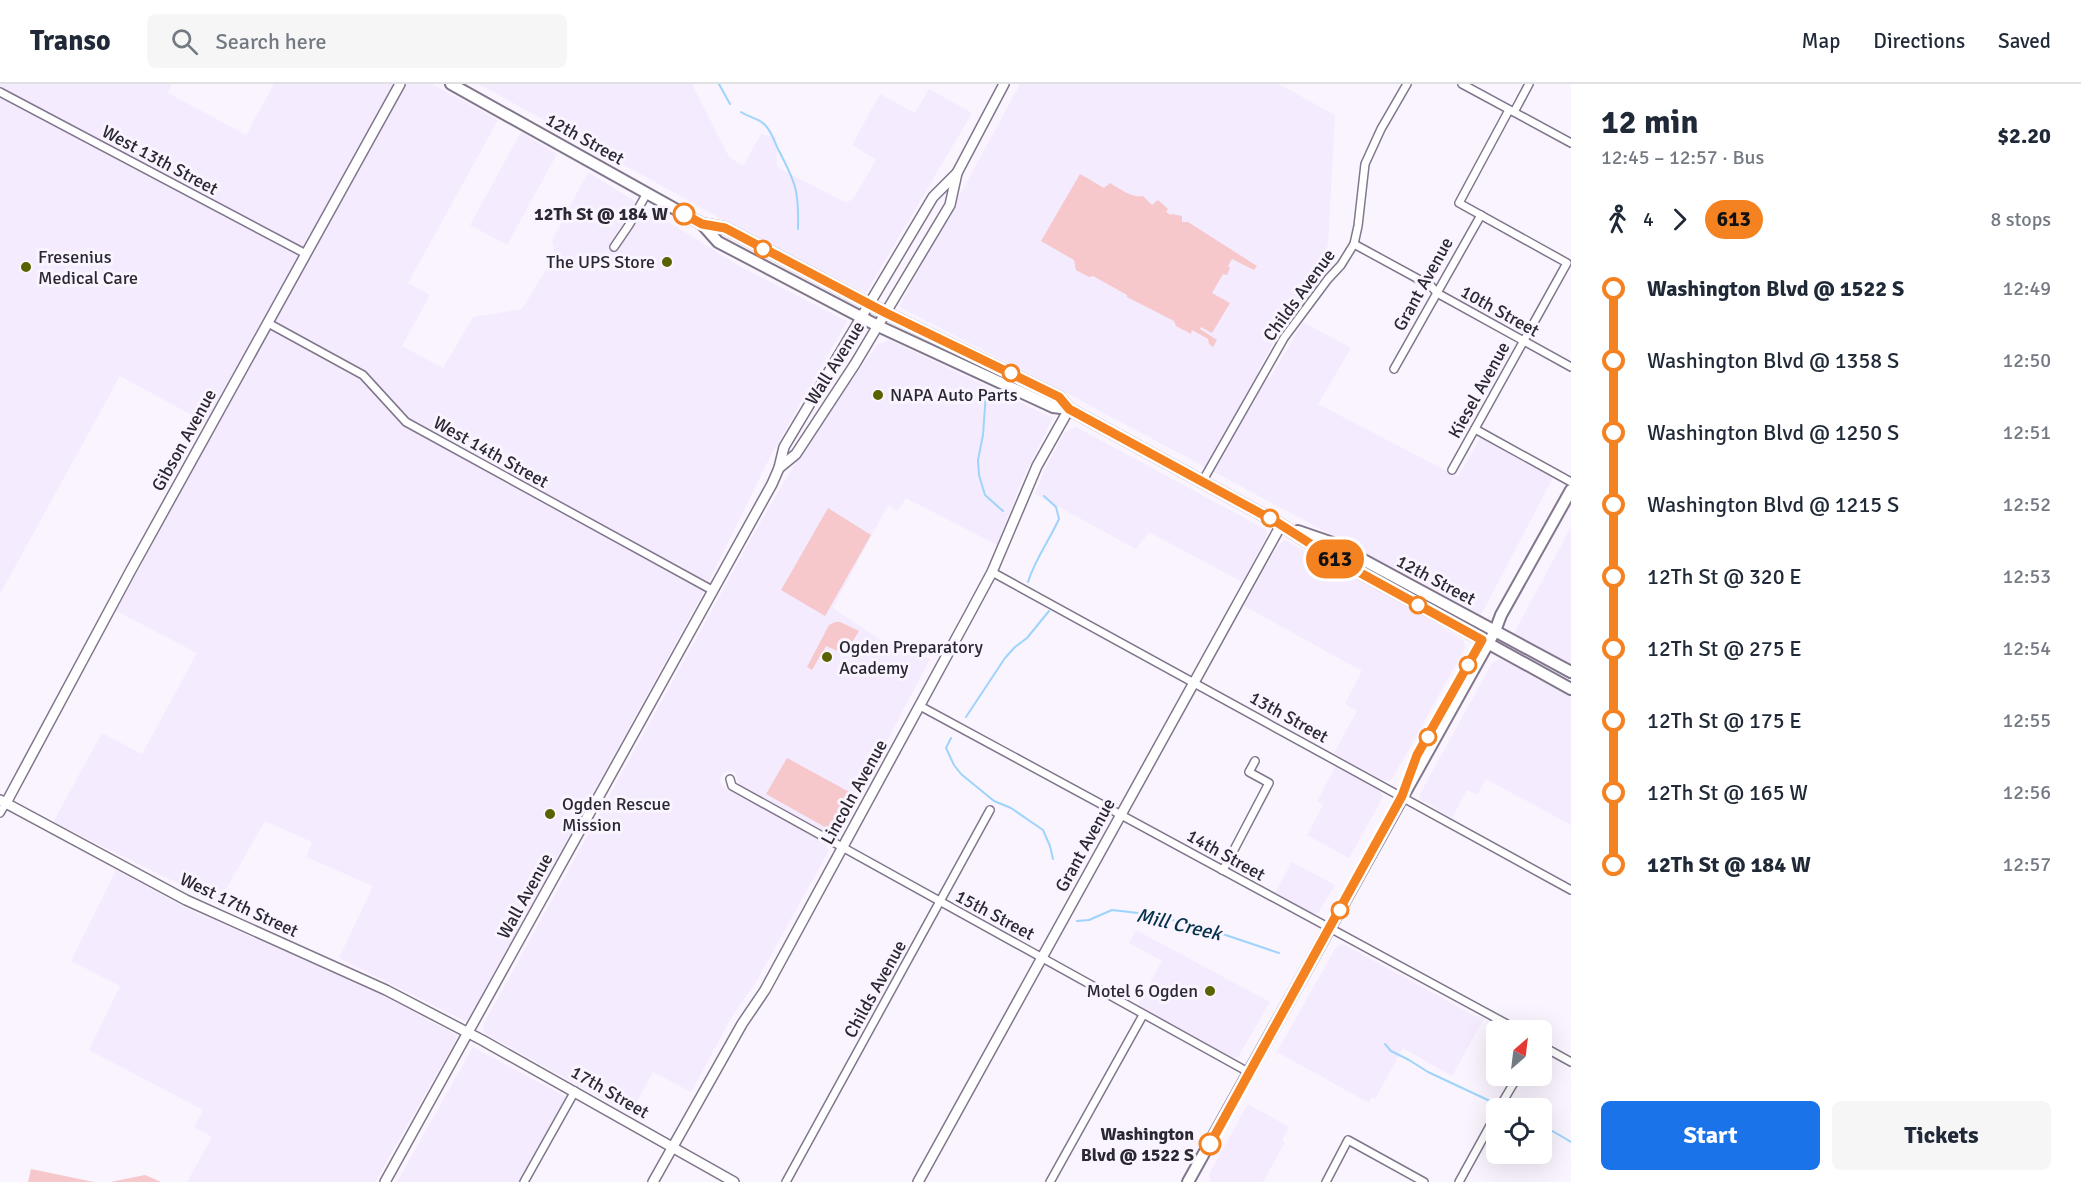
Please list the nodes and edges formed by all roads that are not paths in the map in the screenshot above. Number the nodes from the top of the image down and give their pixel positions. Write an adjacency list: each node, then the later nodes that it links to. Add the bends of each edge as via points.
1 (400, 84): 16 (street, Gibson Avenue)
2 (451, 84): 11 (main road, 12th Street)
3 (1004, 84): 10 (street, Wall Avenue)
4 (1407, 84): 14 (street, Childs Avenue, via 1365,164)
5 (1462, 84): 8 (street)
6 (1529, 84): 8 (street)
7 (0, 92): 16 (street, West 13th Street)
8 (1511, 111): 9 (street); 12 (street, via 1459,203)
9 (1571, 143)
10 (957, 173): 18 (street, Wall Avenue, via 933,197); 19 (street, Wall Avenue, via 950,205)
11 (647, 194): 13 (main road, 12th Street); 15 (street)
12 (1481, 215): 17 (street, Grant Avenue); 23 (street, Kiesel Avenue, via 1567,263)
13 (702, 224): 18 (main road, 12th Street, via 725,228); 20 (main road, 12th Street, via 718,242)
14 (1354, 244): 17 (street, 10th Street); 30 (street, Childs Avenue, via 1284,338)
15 (614, 246)
16 (306, 254): 21 (street, Gibson Avenue)
17 (1437, 293): 23 (street, 10th Street); 25 (street, Grant Avenue)
18 (870, 304): 19 (main road, 12th Street); 20 (street, Wall Avenue)
19 (886, 313): 22 (street, Wall Avenue); 26 (main road, 12th Street, via 1059,397)
20 (861, 318): 22 (main road, 12th Street); 28 (street, Wall Avenue, via 784,447)
21 (268, 322): 35 (street, West 14th Street, via 363,375 406,422); 45 (street, Gibson Avenue)
22 (878, 326): 26 (main road, 12th Street, via 1053,407); 28 (street, Wall Avenue, via 796,454)
23 (1524, 341): 24 (street, 10th Street); 27 (street, Kiesel Avenue)
24 (1571, 367)
25 (1394, 369)
26 (1069, 409): 30 (main road, 12th Street); 34 (street, Lincoln Avenue, via 1037,466)
27 (1475, 429): 29 (street, Kiesel Avenue); 31 (street)
28 (779, 468): 35 (street, Wall Avenue)
29 (1452, 470)
30 (1202, 482): 33 (main road, 12th Street)
31 (1571, 482)
32 (1571, 490): 36 (main road)
33 (1281, 525): 36 (main road, 12th Street, via 1330,542); 37 (main road, 12th Street); 39 (street, Grant Avenue)
34 (992, 572): 39 (street, 13th Street); 41 (street, Lincoln Avenue)
35 (712, 590): 57 (street, Wall Avenue)
36 (1492, 629): 37 (main road); 38 (main road, 12th Street)
37 (1485, 642): 40 (main road, 12th Street); 44 (main road, via 1417,755)
38 (1571, 672)
39 (1195, 682): 44 (street, 13th Street); 48 (street, Grant Avenue)
40 (1571, 689)
41 (920, 706): 48 (street, 14th Street); 49 (street, Lincoln Avenue)
42 (1255, 761): 50 (street, via 1249,772 1269,783)
43 (730, 779): 49 (street, 15th Street, via 732,786)
44 (1402, 796): 51 (street, 13th Street); 53 (main road)
45 (3, 801): 47 (street, Gibson Avenue); 57 (street, West 17th Street, via 186,900 386,990)
46 (990, 810): 52 (street, Childs Avenue)
47 (0, 813)
48 (1121, 814): 50 (street, 14th Street); 54 (street, Grant Avenue)
49 (843, 848): 52 (street, 15th Street); 63 (street, Lincoln Avenue)
50 (1222, 870): 53 (street, 14th Street)
51 (1571, 890)
52 (939, 902): 54 (street, 15th Street); 69 (street, Childs Avenue)
53 (1329, 929): 56 (street, 14th Street); 60 (main road)
54 (1041, 958): 55 (street, 15th Street); 70 (street, Grant Avenue)
55 (1143, 1015): 60 (street, 15th Street); 71 (street)
56 (1499, 1020)
57 (468, 1034): 61 (street, 17th Street); 65 (street, Wall Avenue)
58 (1552, 1052): 59 (street)
59 (1571, 1062)
60 (1250, 1073): 64 (main road)
61 (575, 1091): 63 (street, 17th Street); 66 (street)
62 (1486, 1133): 74 (street)
63 (673, 1148): 67 (street, Lincoln Avenue); 68 (street, 17th Street)
64 (1192, 1181)
65 (385, 1182)
66 (524, 1182)
67 (653, 1182)
68 (734, 1182)
69 (786, 1182)
70 (918, 1182)
71 (1050, 1182)
72 (1326, 1182): 73 (street, via 1348,1140)
73 (1424, 1182)
74 (1459, 1182)

